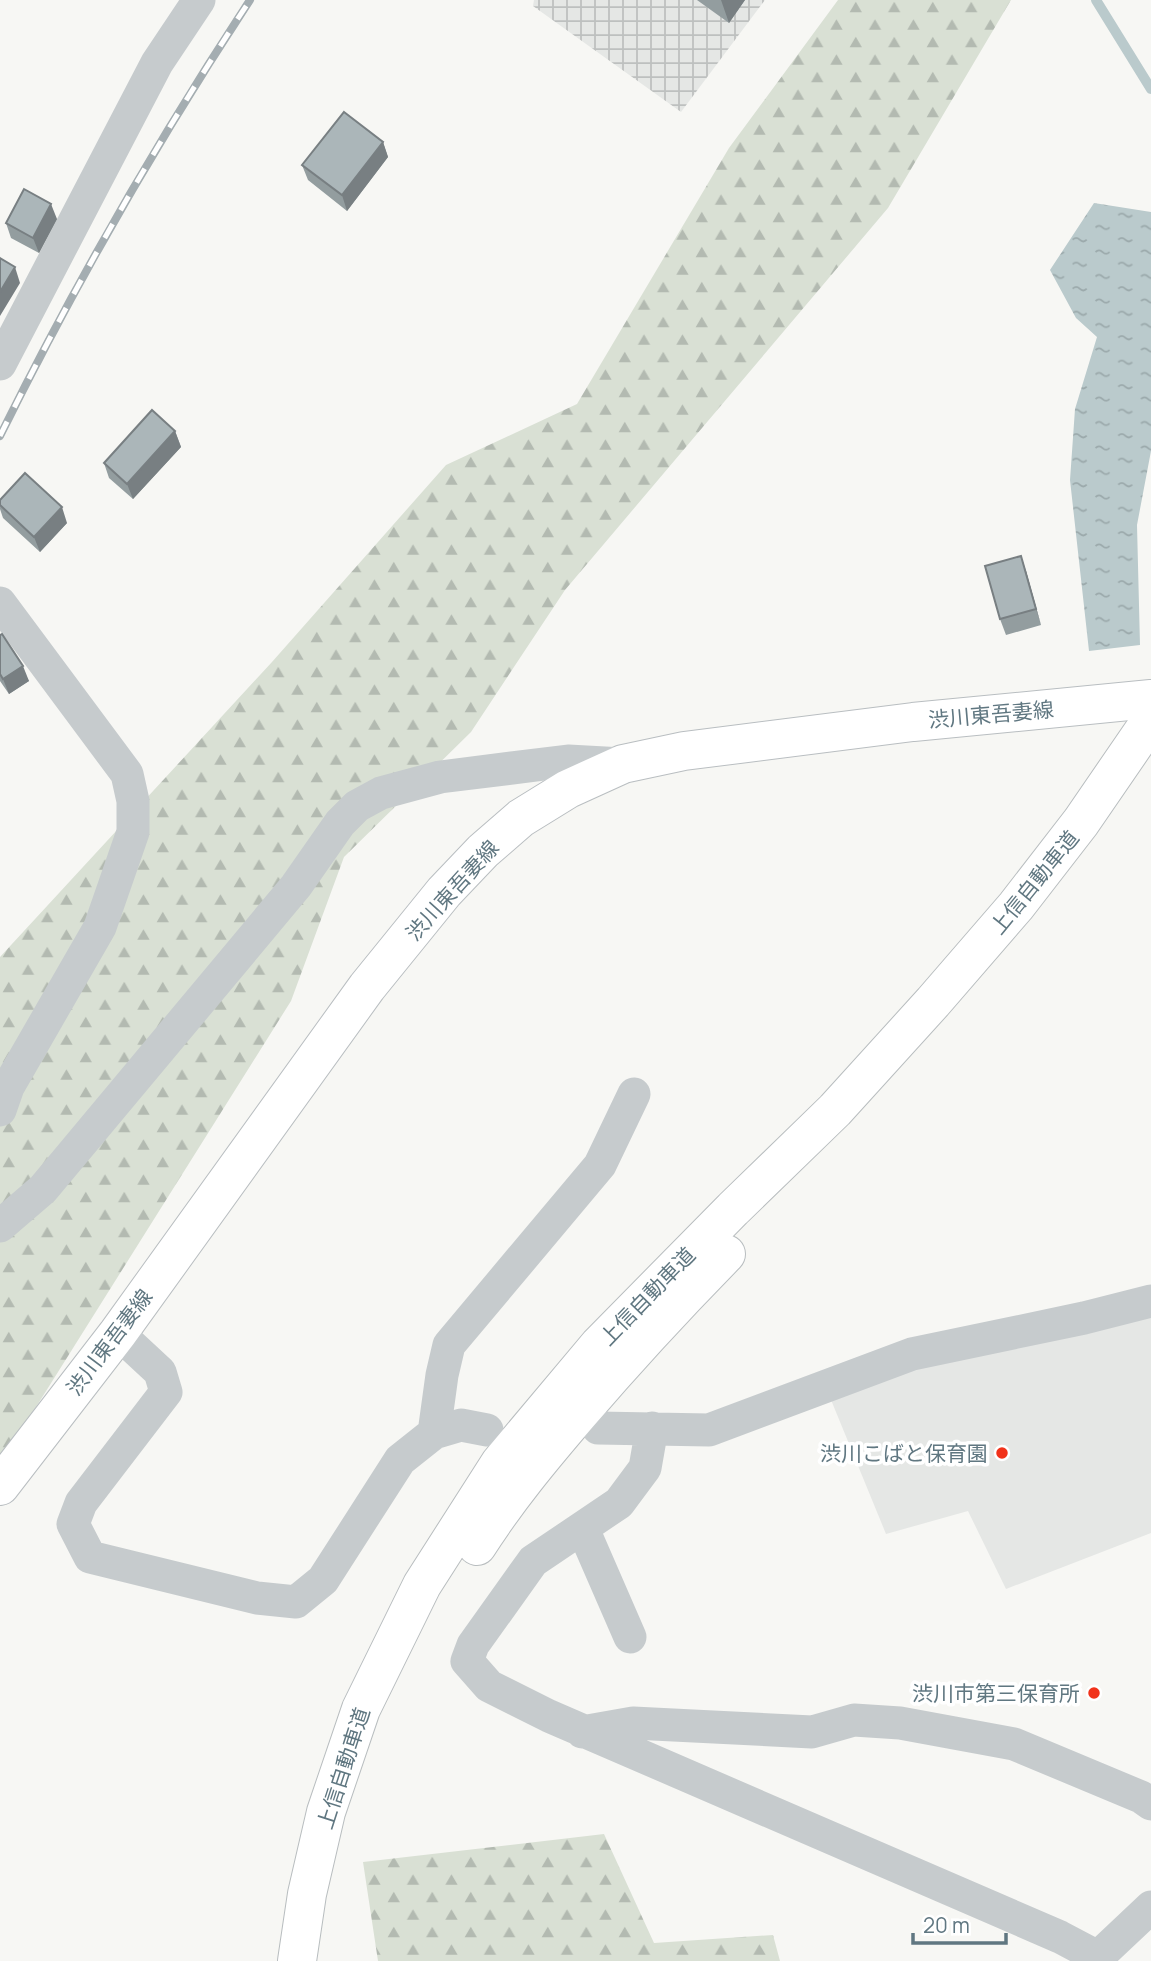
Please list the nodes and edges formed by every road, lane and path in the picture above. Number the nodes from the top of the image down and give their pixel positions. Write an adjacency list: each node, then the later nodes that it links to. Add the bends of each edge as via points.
1 (199, 0): 2 (street, via 157,63)
2 (0, 364)
3 (0, 603): 10 (street, via 127,774 133,801 132,832 100,927 8,1087)
4 (1151, 699): 6 (main road, 渋川東吾妻線, via 913,722 684,751)
5 (1151, 720): 8 (main road, 上信自動車道, via 1081,822)
6 (623, 764): 11 (street, via 568,761 440,777 381,793 356,806 296,886 43,1189); 13 (main road, 渋川東吾妻線, via 568,789 522,818 444,892 367,988)
7 (1151, 768): 8 (main road, 上信自動車道)
8 (1027, 913): 25 (main road, 上信自動車道, via 599,1345 500,1463 422,1585 361,1709 326,1812); 26 (main road, 上信自動車道, via 882,1094 614,1373 494,1520 418,1645 390,1705 350,1815 327,1920)
9 (634, 1094): 17 (street, via 600,1165 449,1345)
10 (0, 1110)
11 (0, 1226)
12 (1151, 1301): 15 (street, via 912,1354 709,1430)
13 (118, 1333): 17 (street, via 160,1373 166,1392 81,1503 73,1524 90,1557 257,1598 296,1602 323,1580 400,1460); 18 (main road, 渋川東吾妻線)
14 (597, 1428): 15 (street)
15 (652, 1428): 19 (street, via 645,1468 619,1503)
16 (487, 1430): 17 (street, via 461,1425)
17 (434, 1433)
18 (0, 1486)
19 (583, 1529): 20 (street); 21 (street, via 533,1561 473,1645 467,1661 489,1686)
20 (630, 1637)
21 (582, 1732): 22 (street, via 633,1723 812,1732 854,1720 900,1723 1014,1744); 24 (street, via 1060,1937)
22 (1151, 1804)
23 (1151, 1907): 24 (street)
24 (1099, 1959)
25 (297, 1961)
26 (323, 1961)

